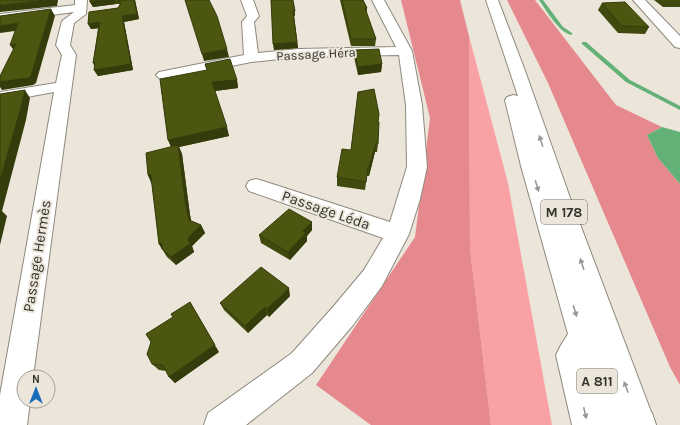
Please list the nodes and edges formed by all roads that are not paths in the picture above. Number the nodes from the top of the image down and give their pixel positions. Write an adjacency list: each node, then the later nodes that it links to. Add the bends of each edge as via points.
1 (247, 0): 11 (main road, via 253,16 248,22)
2 (378, 0): 10 (main road)
3 (481, 0): 17 (main road, M 178, one-way to 17, via 499,51)
4 (492, 0): 21 (main road, M 178, one-way to 4, via 517,68)
5 (638, 0): 9 (main road)
6 (77, 11): 7 (main road); 8 (main road); 13 (main road, Passage Hermès, via 63,45 69,55)
7 (94, 12)
8 (0, 18)
9 (680, 44)
10 (405, 51): 11 (main road, Passage Héra, via 299,53); 16 (main road, via 414,105 416,167)
11 (250, 58): 12 (main road, Passage Héra)
12 (164, 75)
13 (63, 86): 14 (main road); 18 (main road, Passage Hermès)
14 (0, 97)
15 (256, 186): 16 (main road, Passage Léda)
16 (397, 234): 19 (main road, via 373,278 302,363)
17 (583, 337): 20 (main road, one-way to 20, via 571,355); 21 (main road, A 811)
18 (11, 425)
19 (220, 425)
20 (588, 425)
21 (633, 425)

